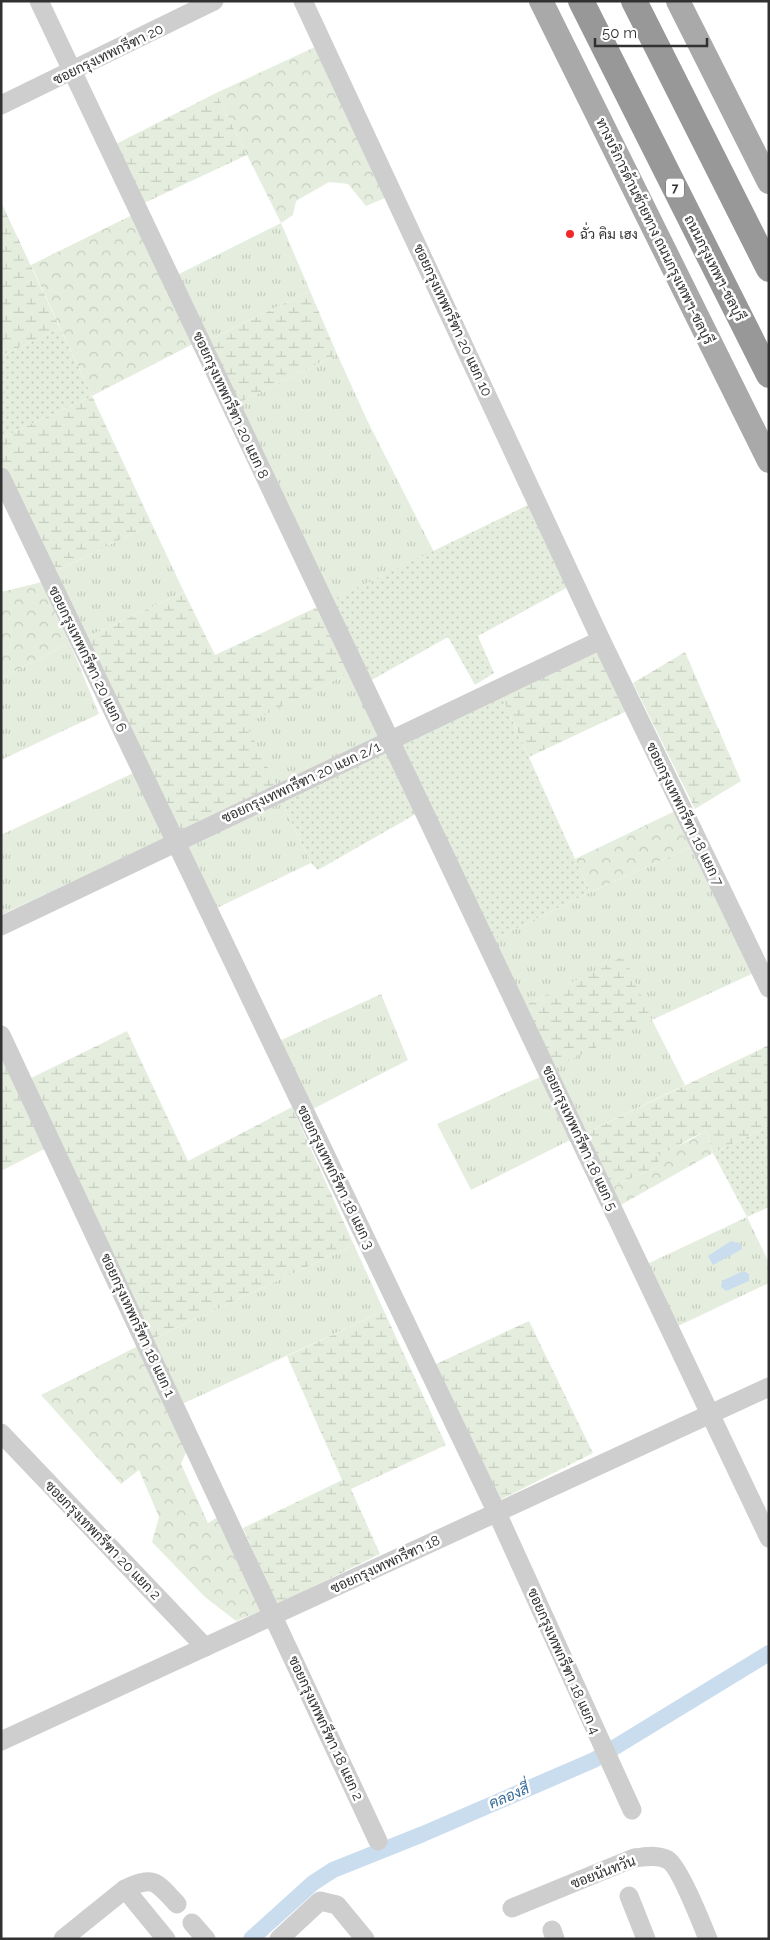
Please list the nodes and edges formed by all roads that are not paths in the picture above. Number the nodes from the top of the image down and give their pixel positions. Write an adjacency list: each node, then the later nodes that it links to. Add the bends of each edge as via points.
1 (39, 1): 8 (street, ซอยกรุงเทพกรีฑา 20 แยก 8)
2 (214, 1): 8 (street, ซอยกรุงเทพกรีฑา 20)
3 (303, 1): 15 (street, ซอยกรุงเทพกรีฑา 20 แยก 10)
4 (541, 1): 13 (main road, ทางบริการด้านซ้ายทาง ถนนกรุงเทพฯ-ชลบุรี)
5 (581, 1): 12 (highway, ถนนกรุงเทพฯ-ชลบุรี / 7)
6 (634, 1): 11 (highway)
7 (678, 1): 10 (main road)
8 (72, 72): 9 (street, ซอยกรุงเทพกรีฑา 20); 16 (street, ซอยกรุงเทพกรีฑา 20 แยก 8)
9 (1, 105)
10 (769, 182)
11 (769, 269)
12 (769, 375)
13 (769, 461)
14 (1, 477): 17 (street, ซอยกรุงเทพกรีฑา 20 แยก 6)
15 (601, 640): 16 (street, ซอยกรุงเทพกรีฑา 20 แยก 2/1); 19 (street, ซอยกรุงเทพกรีฑา 18 แยก 7)
16 (390, 739): 17 (street, ซอยกรุงเทพกรีฑา 20 แยก 2/1); 22 (street, ซอยกรุงเทพกรีฑา 18 แยก 5)
17 (176, 841): 18 (street, ซอยกรุงเทพกรีฑา 20 แยก 2/1); 24 (street, ซอยกรุงเทพกรีฑา 18 แยก 3)
18 (1, 926)
19 (769, 988)
20 (1, 1035): 26 (street, ซอยกรุงเทพกรีฑา 18 แยก 1)
21 (769, 1387): 22 (street, ซอยกรุงเทพกรีฑา 18)
22 (712, 1414): 24 (street, ซอยกรุงเทพกรีฑา 18); 25 (street, ซอยกรุงเทพกรีฑา 18 แยก 5)
23 (1, 1433): 27 (street, ซอยกรุงเทพกรีฑา 20 แยก 2)
24 (497, 1513): 26 (street, ซอยกรุงเทพกรีฑา 18); 29 (street, ซอยกรุงเทพกรีฑา 18 แยก 4)
25 (769, 1538)
26 (274, 1615): 27 (street, ซอยกรุงเทพกรีฑา 18); 30 (street, ซอยกรุงเทพกรีฑา 18 แยก 2)
27 (205, 1647): 28 (street, ซอยกรุงเทพกรีฑา 18)
28 (1, 1741)
29 (632, 1810)
30 (378, 1841)
31 (125, 1889): 33 (street, via 150,1881 159,1885); 36 (street); 37 (street)
32 (629, 1896): 41 (street)
33 (178, 1904)
34 (512, 1908): 42 (street, ซอยนันทวัน, via 634,1858 655,1856 669,1860 677,1870)
35 (192, 1923): 38 (street)
36 (63, 1939)
37 (166, 1939)
38 (206, 1939)
39 (279, 1939): 40 (street, via 320,1901 337,1905)
40 (365, 1939)
41 (646, 1939)
42 (708, 1939)

